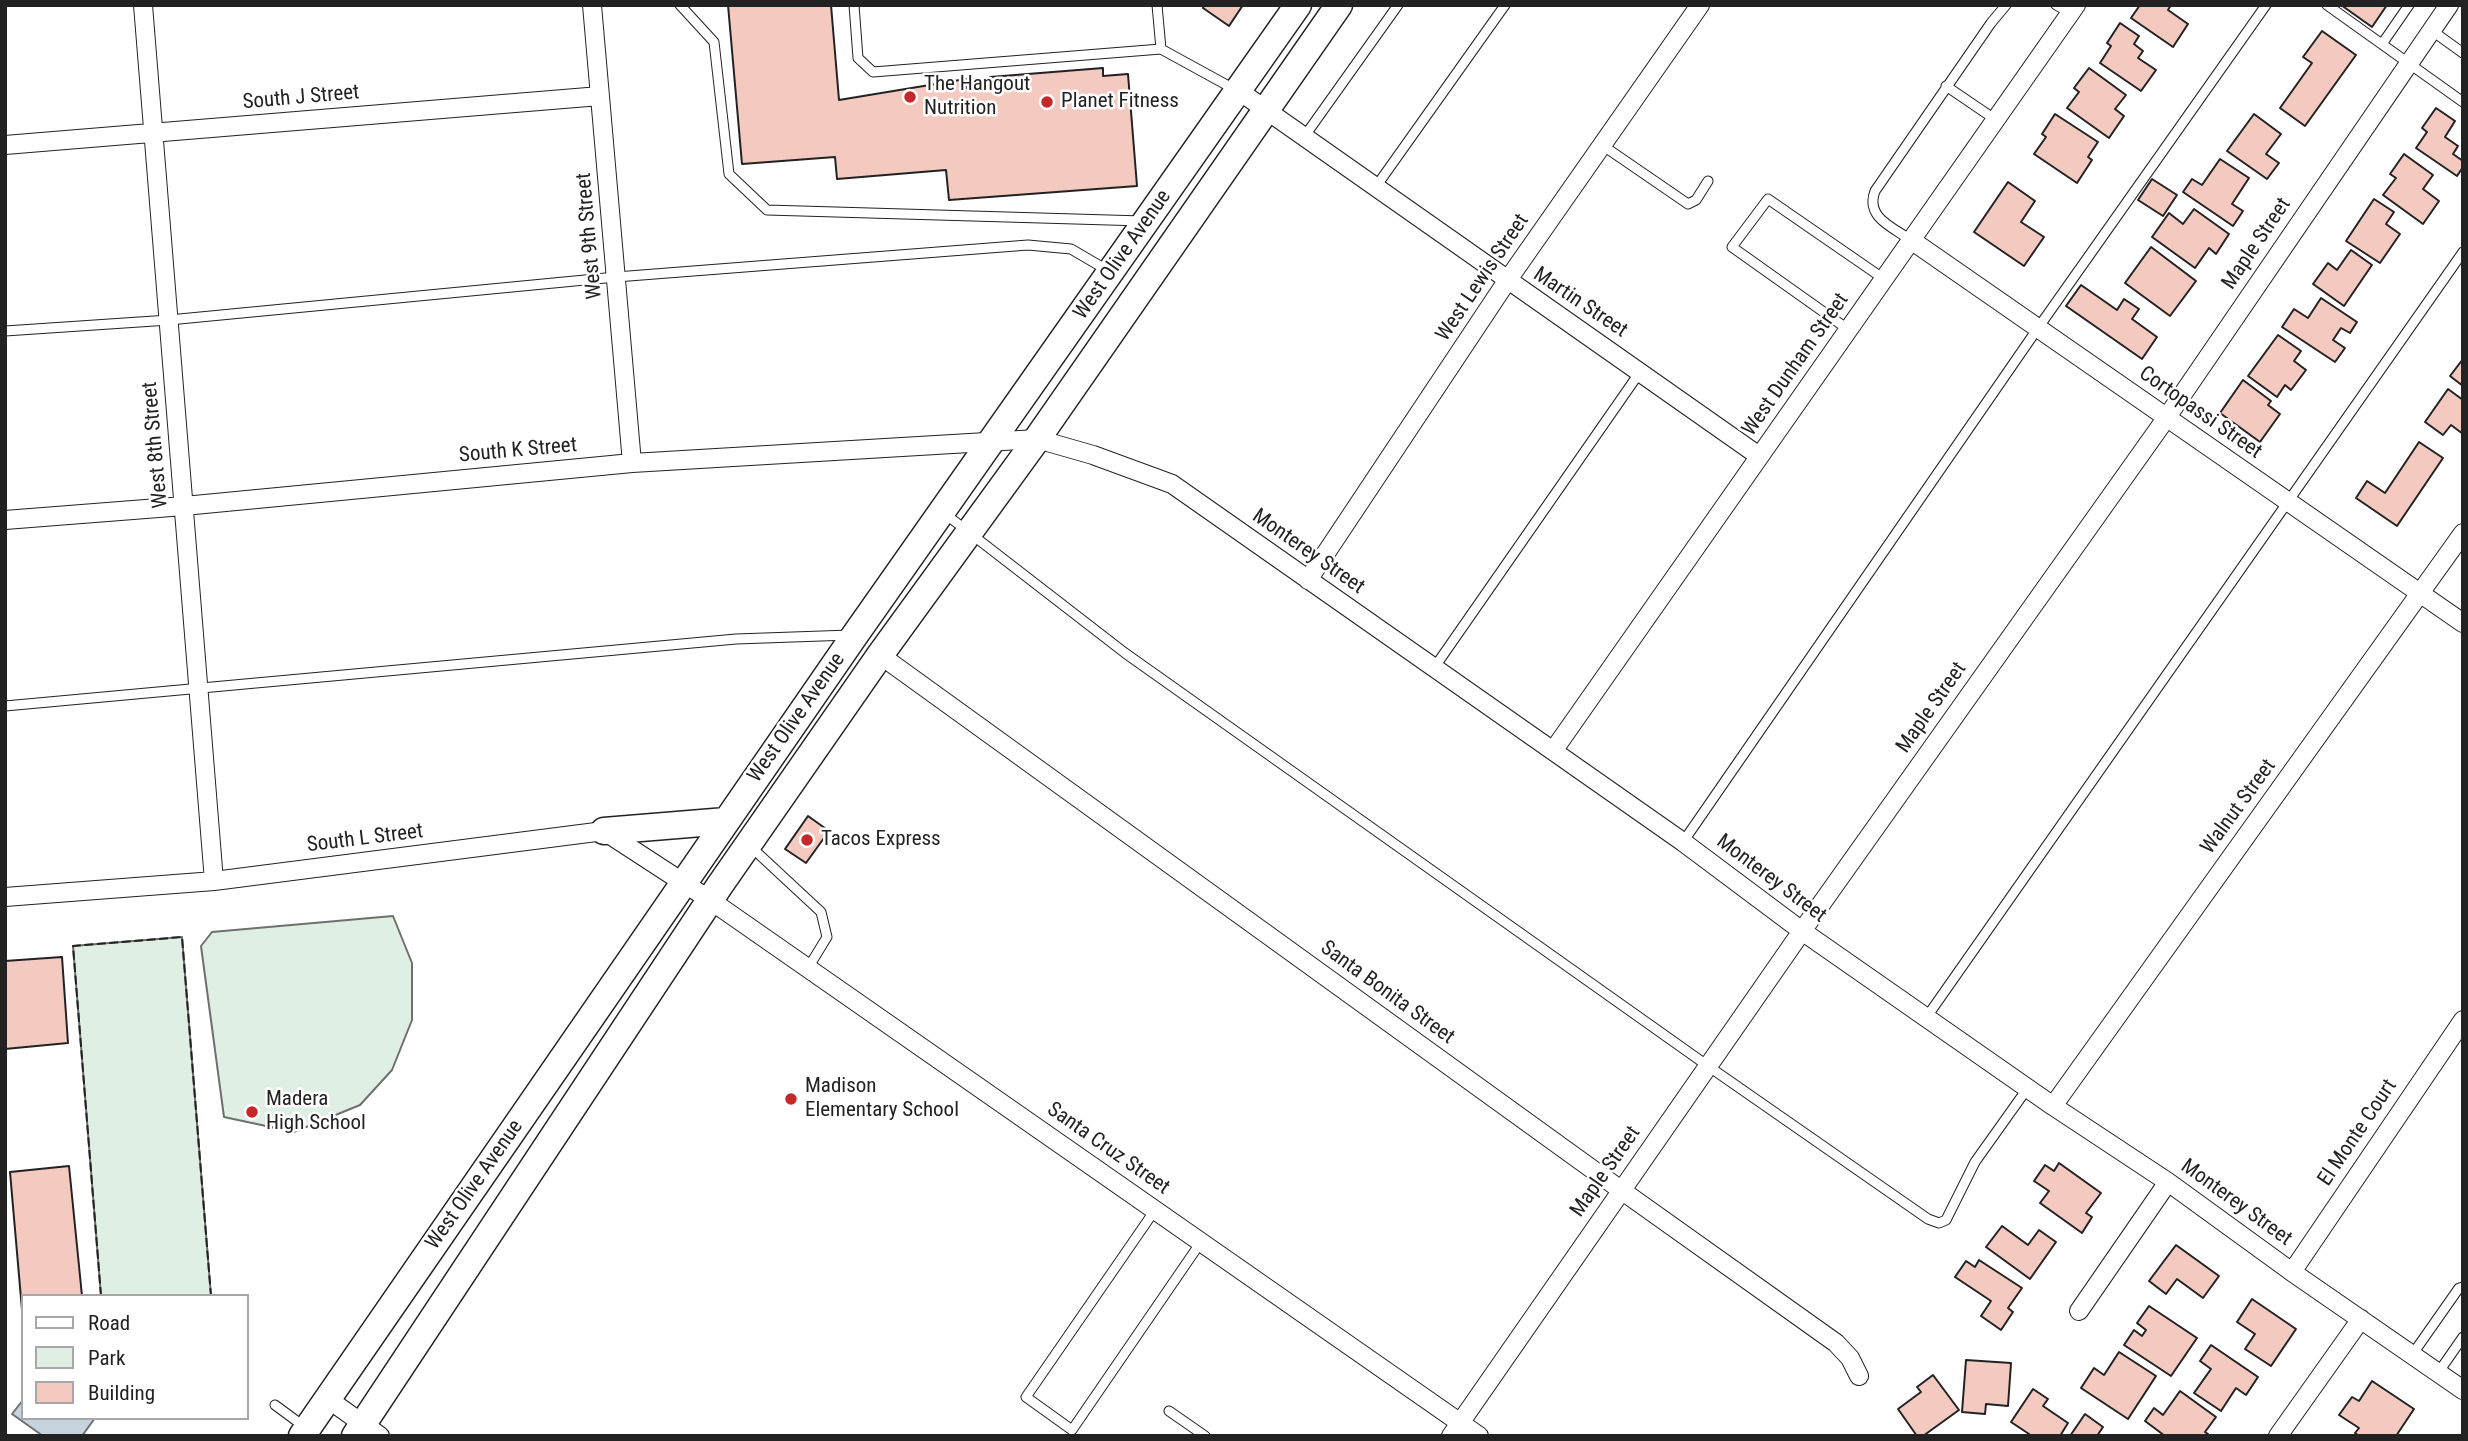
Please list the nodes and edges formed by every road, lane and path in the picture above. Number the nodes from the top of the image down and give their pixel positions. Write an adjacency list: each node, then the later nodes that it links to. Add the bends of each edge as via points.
1 (143, 5): 28 (street, West 8th Street)
2 (592, 5): 24 (street, West 9th Street)
3 (680, 5): 34 (lane, via 714,42 729,174 767,209)
4 (854, 5): 19 (lane, via 858,58 873,72)
5 (1157, 5): 19 (lane)
6 (1298, 5): 23 (main road, West Olive Avenue)
7 (1339, 5): 26 (main road, West Olive Avenue)
8 (1398, 5): 29 (lane)
9 (1505, 5): 33 (lane)
10 (1700, 5): 31 (street, West Lewis Street)
11 (2006, 5): 22 (lane)
12 (2266, 5): 42 (lane)
13 (2327, 5): 18 (lane)
14 (2409, 5): 18 (lane)
15 (2449, 5): 17 (street, Maple Street)
16 (2068, 8): 27 (street, West Dunham Street)
17 (2431, 30): 20 (lane); 21 (street, Maple Street)
18 (2382, 44): 21 (lane)
19 (1161, 49): 23 (lane)
20 (2463, 52)
21 (2408, 63): 25 (lane); 46 (street, Maple Street)
22 (1946, 86): 27 (lane); 35 (lane, via 1871,201 1878,217)
23 (1238, 91): 26 (street, Martin Street); 34 (main road, West Olive Avenue)
24 (600, 96): 28 (street, South J Street); 38 (street, West 9th Street)
25 (2463, 102)
26 (1267, 111): 29 (street, Martin Street); 47 (main road, West Olive Avenue)
27 (1996, 120): 35 (street, West Dunham Street)
28 (153, 133): 30 (street, South J Street); 41 (street, West 8th Street)
29 (1304, 137): 33 (street, Martin Street)
30 (5, 145)
31 (1602, 145): 32 (lane, via 1688,204); 40 (street, West Lewis Street)
32 (1708, 181)
33 (1375, 188): 40 (street, Martin Street)
34 (1147, 221): 37 (main road, West Olive Avenue)
35 (1911, 240): 39 (street, West Dunham Street); 42 (street, Cortopassi Street)
36 (2463, 252): 51 (lane)
37 (1111, 272): 38 (lane, via 1071,249 1028,245); 48 (main road, West Olive Avenue)
38 (616, 277): 41 (lane); 50 (street, West 9th Street)
39 (1884, 279): 43 (street, West Dunham Street); 43 (lane, via 1768,199 1732,247)
40 (1507, 281): 45 (street, Martin Street); 57 (street, West Lewis Street)
41 (169, 320): 44 (lane); 52 (street, West 8th Street)
42 (2038, 328): 46 (street, Cortopassi Street); 68 (lane)
43 (1849, 330): 49 (street, West Dunham Street)
44 (5, 331)
45 (1640, 372): 49 (street, Martin Street); 62 (lane)
46 (2167, 417): 51 (street, Cortopassi Street); 74 (street, Maple Street)
47 (1037, 439): 48 (street, South K Street); 55 (main road, West Olive Avenue); 57 (street, Monterey Street, via 1172,484)
48 (991, 442): 50 (street, South K Street); 53 (main road, West Olive Avenue)
49 (1759, 456): 65 (street, West Dunham Street)
50 (632, 463): 52 (street, South K Street)
51 (2289, 502): 58 (street, Cortopassi Street); 76 (lane)
52 (184, 506): 54 (street, South K Street); 63 (street, West 8th Street)
53 (943, 511): 55 (lane); 60 (main road, West Olive Avenue)
54 (5, 520)
55 (968, 532): 61 (main road, West Olive Avenue); 78 (lane, via 1125,653)
56 (2463, 533): 58 (street, Walnut Street)
57 (1308, 580): 62 (street, Monterey Street)
58 (2421, 593): 59 (street, Cortopassi Street); 80 (street, Walnut Street)
59 (2463, 623)
60 (855, 635): 63 (lane, via 736,639); 66 (main road, West Olive Avenue)
61 (880, 654): 69 (main road, West Olive Avenue); 82 (street, Santa Bonita Street)
62 (1434, 668): 65 (street, Monterey Street)
63 (199, 689): 64 (lane); 70 (street, West 8th Street)
64 (5, 706)
65 (1553, 751): 68 (street, Monterey Street)
66 (726, 821): 67 (main road); 71 (main road, West Olive Avenue)
67 (604, 831): 70 (street, South L Street); 71 (street)
68 (1683, 842): 74 (street, Monterey Street)
69 (748, 845): 73 (main road, West Olive Avenue); 75 (lane, via 821,912 827,937)
70 (214, 881): 72 (street, South L Street)
71 (683, 882): 73 (street); 94 (main road, West Olive Avenue)
72 (5, 897)
73 (710, 900): 75 (street, Santa Cruz Street); 99 (main road, West Olive Avenue)
74 (1802, 931): 76 (street, Monterey Street); 78 (street, Maple Street)
75 (808, 968): 83 (street, Santa Cruz Street)
76 (1926, 1018): 79 (street, Monterey Street)
77 (2463, 1020): 85 (street, El Monte Court)
78 (1708, 1066): 79 (lane, via 1939,1223 1946,1220 1975,1162); 82 (street, Maple Street)
79 (2027, 1088): 80 (street, Monterey Street)
80 (2053, 1106): 81 (street, Monterey Street)
81 (2168, 1182): 85 (street, Monterey Street); 87 (street)
82 (1621, 1190): 92 (street, Santa Bonita Street, via 1836,1343); 97 (street, Maple Street)
83 (1155, 1210): 84 (street, Santa Cruz Street); 84 (lane, via 1026,1397 1072,1430)
84 (1201, 1242): 97 (street, Santa Cruz Street)
85 (2292, 1272): 88 (street, Monterey Street)
86 (2463, 1287): 90 (lane)
87 (2079, 1311)
88 (2361, 1320): 90 (street, Monterey Street); 102 (street)
89 (2463, 1337): 91 (lane)
90 (2412, 1355): 91 (street, Monterey Street)
91 (2438, 1373): 93 (street, Monterey Street)
92 (1859, 1376)
93 (2463, 1390)
94 (328, 1399): 98 (main road, West Olive Avenue); 99 (street)
95 (275, 1405): 98 (lane)
96 (1169, 1411): 100 (lane)
97 (1456, 1429): 101 (street, Santa Cruz Street)
98 (305, 1432)
99 (366, 1432)
100 (1205, 1436)
101 (1479, 1436)
102 (2278, 1436)

